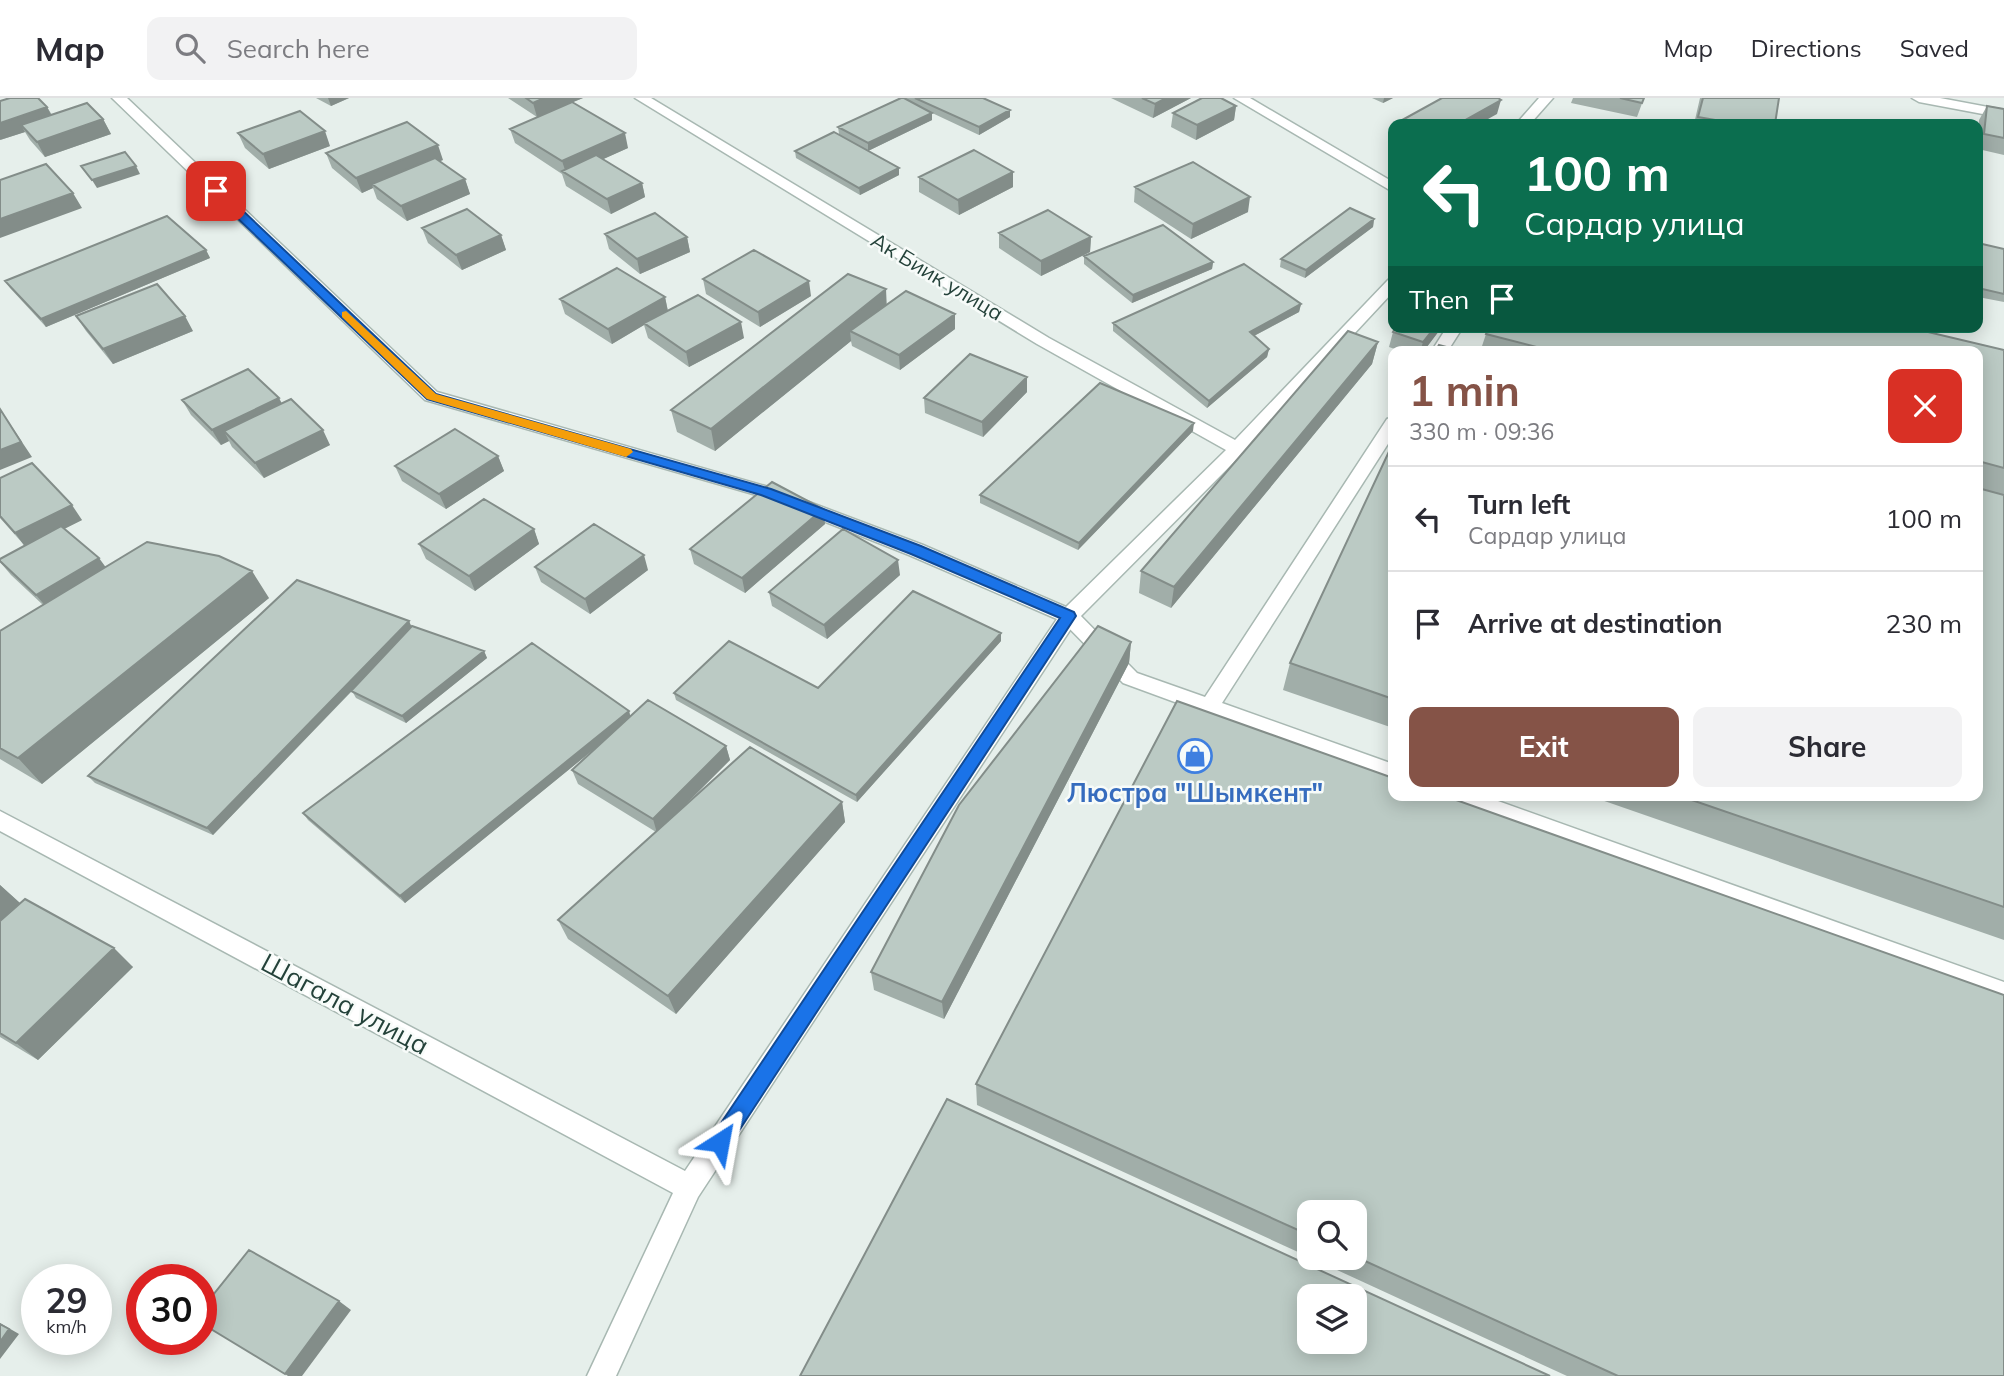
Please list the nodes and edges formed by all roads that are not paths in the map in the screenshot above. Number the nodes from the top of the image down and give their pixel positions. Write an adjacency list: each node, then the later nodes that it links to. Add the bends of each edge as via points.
1 (118, 98): 12 (street, via 431,396 766,492)
2 (642, 98): 11 (street, Ак Биик улица, via 1043,341)
3 (1241, 98): 8 (street)
4 (1546, 98): 7 (street)
5 (1919, 98): 6 (street)
6 (2004, 114)
7 (1527, 119)
8 (1388, 185)
9 (1388, 287): 11 (street)
10 (1388, 431): 13 (street)
11 (1237, 449): 12 (street)
12 (1069, 616): 13 (street, via 1130,678); 18 (street)
13 (1209, 706): 14 (street)
14 (1388, 771)
15 (1472, 801): 17 (street)
16 (0, 820): 18 (street, Шагала улица)
17 (2004, 993)
18 (689, 1188): 19 (street)
19 (601, 1376)

